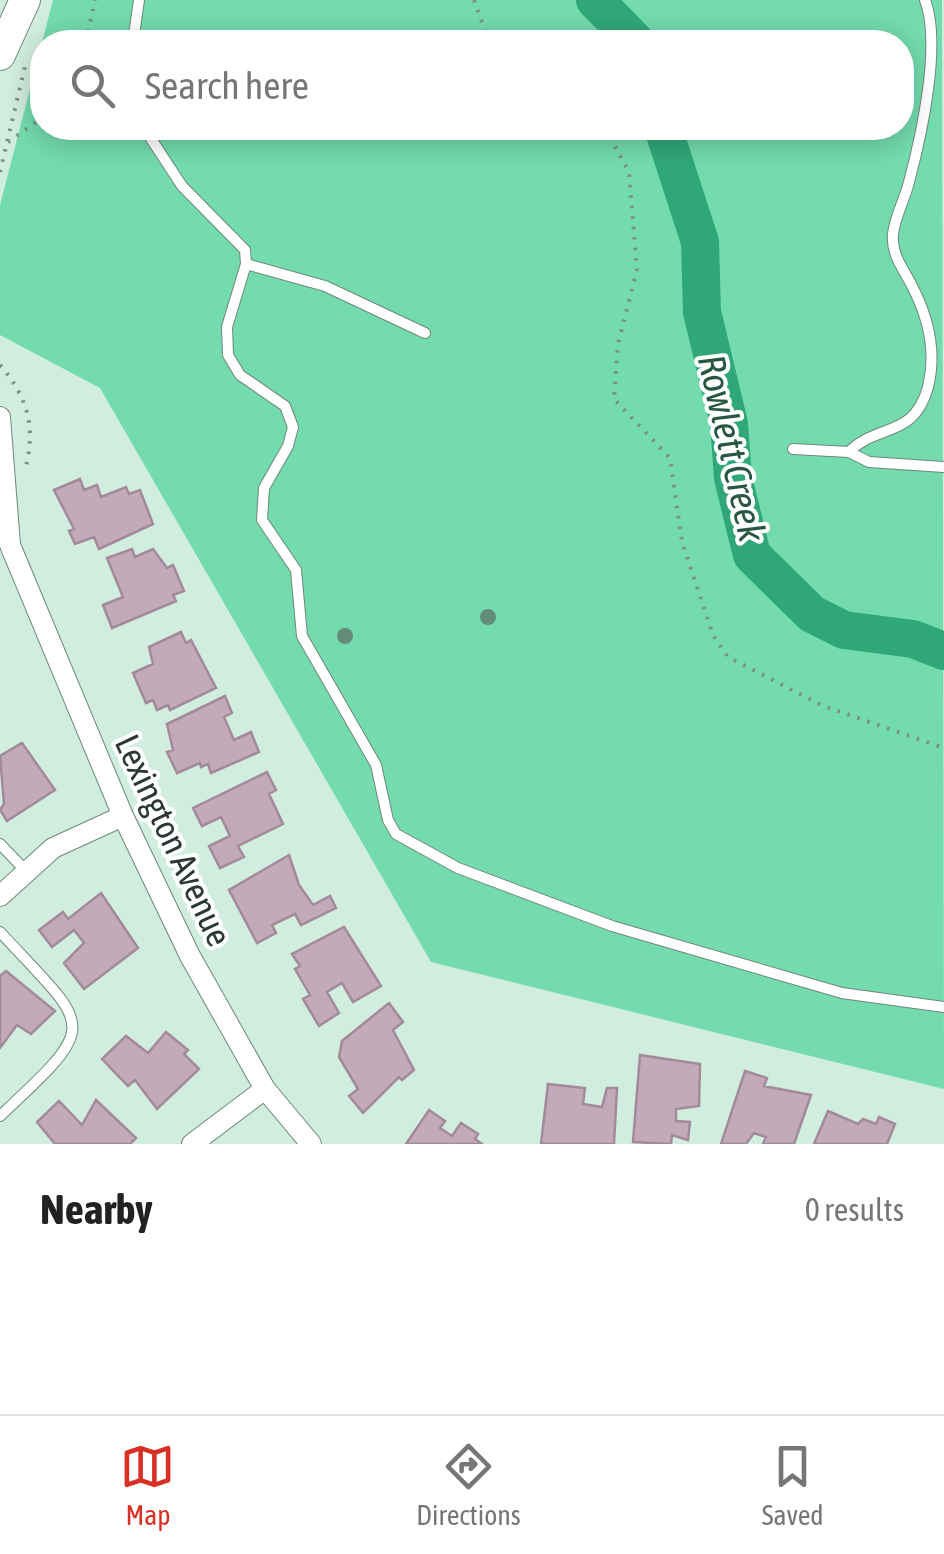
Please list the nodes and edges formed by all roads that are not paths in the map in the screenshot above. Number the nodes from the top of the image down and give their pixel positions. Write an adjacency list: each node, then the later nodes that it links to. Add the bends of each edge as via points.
1 (24, 0): 5 (main road)
2 (140, 0): 4 (lane)
3 (925, 0): 11 (lane, via 932,36 925,92 893,237 927,324 930,373 922,404 905,425)
4 (135, 30)
5 (14, 56)
6 (152, 140): 7 (lane, via 182,186 240,243)
7 (246, 264): 8 (lane, via 325,286); 19 (lane, via 229,314 228,355 240,375 285,406 293,426 264,488 262,520 299,576 302,636 376,764 396,834 458,868 612,926 842,993)
8 (425, 333)
9 (0, 418): 13 (street, Lexington Avenue)
10 (794, 449): 11 (lane)
11 (849, 452): 12 (lane, via 869,462)
12 (944, 467)
13 (3, 542): 14 (street, Lexington Avenue)
14 (124, 816): 16 (street, via 53,848); 20 (street, Lexington Avenue, via 190,956)
15 (0, 844): 16 (lane)
16 (27, 872): 17 (street)
17 (0, 896)
18 (0, 932): 21 (lane, via 71,1008 74,1032 60,1060)
19 (944, 1007)
20 (265, 1089): 22 (street); 23 (street, Lexington Avenue)
21 (0, 1116)
22 (192, 1144)
23 (311, 1144)

